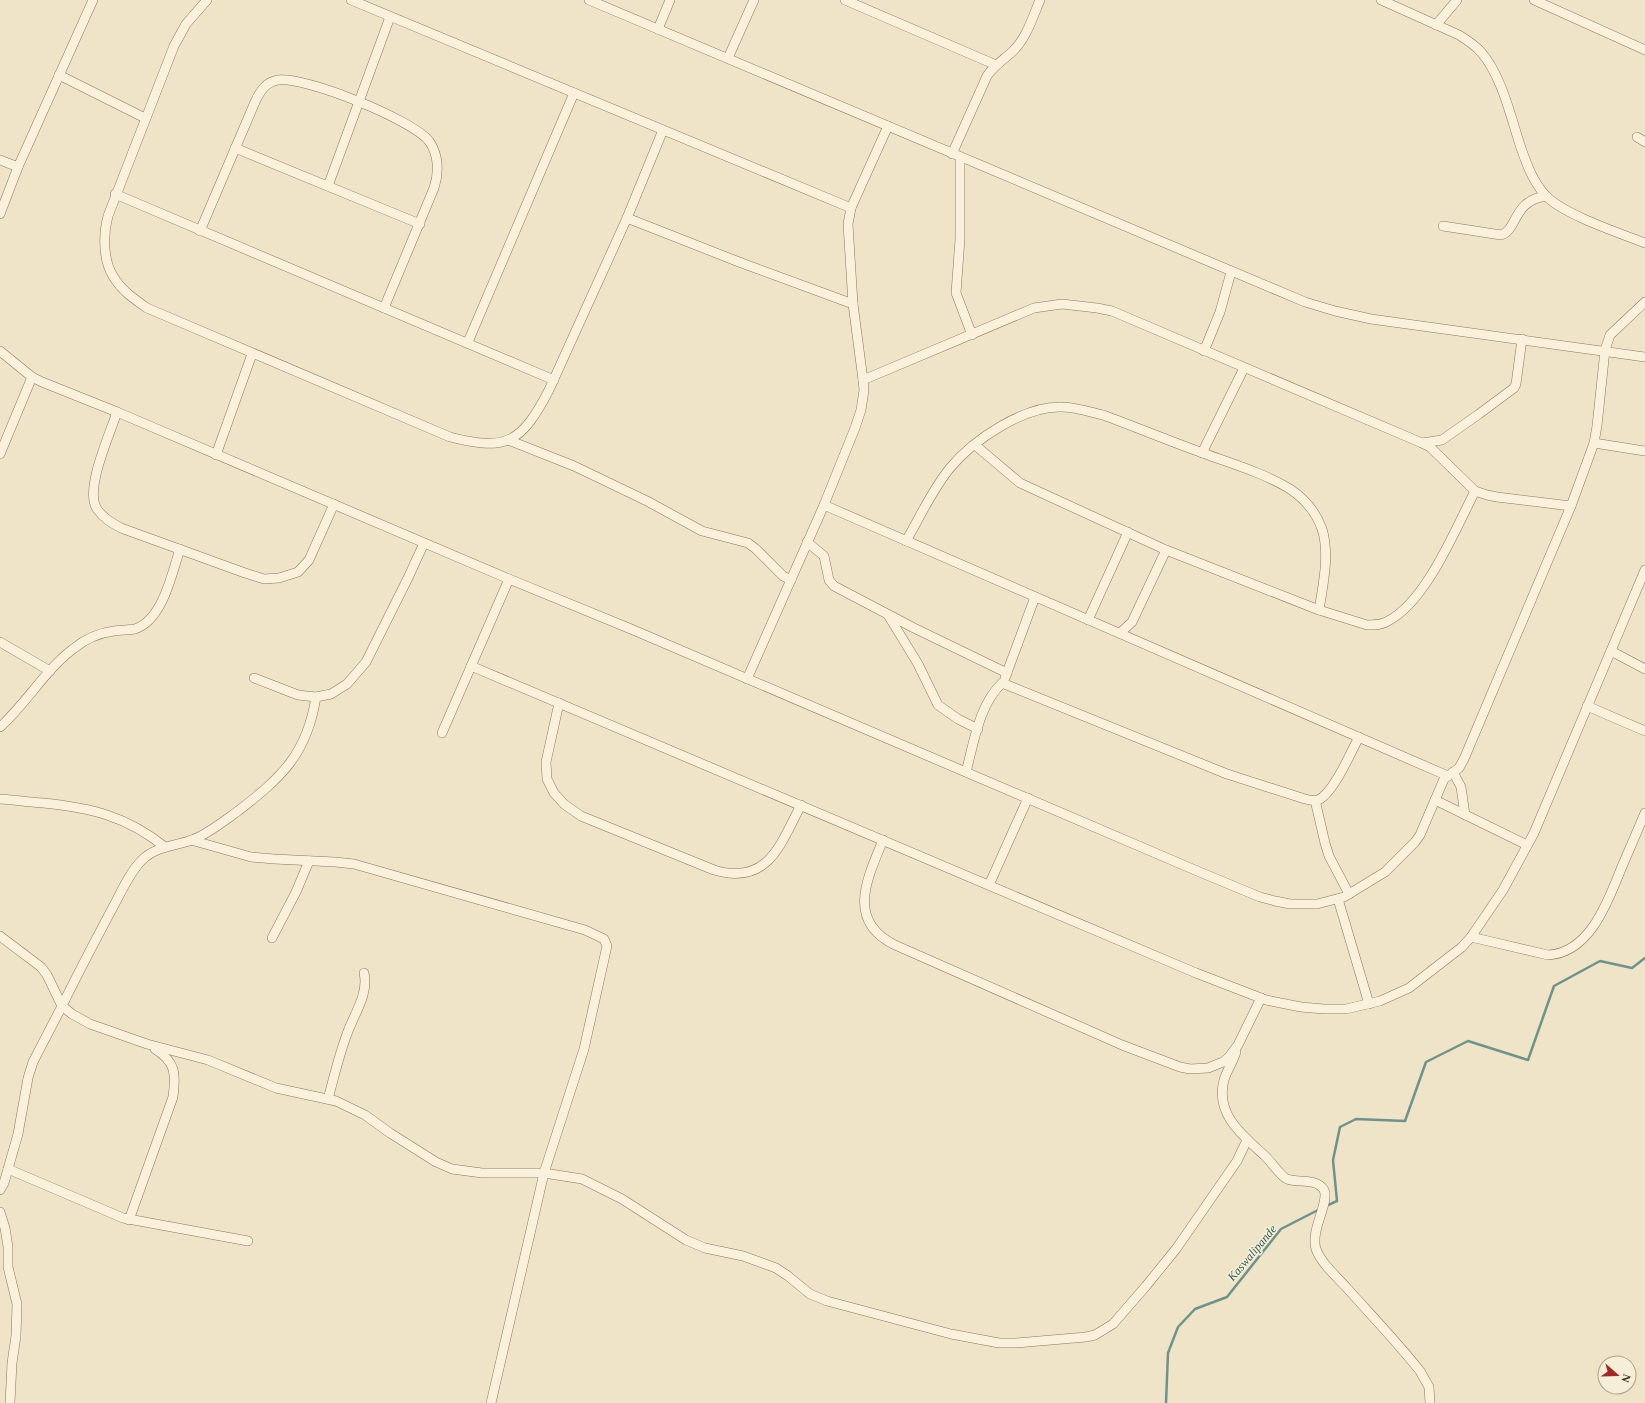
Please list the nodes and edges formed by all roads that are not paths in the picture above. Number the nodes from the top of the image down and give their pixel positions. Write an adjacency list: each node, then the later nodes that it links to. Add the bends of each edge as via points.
1 (92, 0): 18 (street)
2 (207, 0): 21 (street, via 186,24 174,46)
3 (351, 0): 12 (street)
4 (589, 0): 14 (street)
5 (670, 0): 14 (street)
6 (754, 0): 16 (street)
7 (845, 0): 17 (street)
8 (1040, 0): 17 (street, via 1020,43)
9 (1381, 0): 13 (street)
10 (1456, 0): 13 (street)
11 (1534, 0): 15 (street)
12 (390, 17): 19 (street); 20 (street)
13 (1436, 24): 32 (street, via 1470,42 1489,64 1508,107 1530,174)
14 (658, 29): 16 (street)
15 (1645, 50)
16 (728, 58): 22 (street)
17 (996, 65): 27 (street, via 987,76)
18 (59, 75): 21 (street); 29 (street)
19 (574, 93): 23 (street); 46 (street)
20 (359, 102): 26 (street, via 288,80 273,82 261,90); 30 (street); 36 (street, via 408,125 428,140 434,150 437,163 436,182)
21 (145, 118): 31 (street)
22 (888, 126): 27 (street); 33 (street)
23 (663, 130): 33 (street); 35 (street)
24 (1636, 137): 25 (street)
25 (1645, 142)
26 (235, 148): 30 (street); 38 (street)
27 (956, 156): 40 (street); 44 (street, via 960,239 956,293)
28 (0, 160): 29 (street)
29 (18, 167): 34 (street)
30 (328, 186): 36 (street)
31 (115, 194): 38 (street); 50 (street, via 105,226 107,260 112,276 128,294 147,308)
32 (1546, 196): 37 (street, via 1538,197 1524,205 1508,230 1501,235); 39 (street, via 1565,210)
33 (851, 208): 42 (street, via 848,224)
34 (0, 214)
35 (627, 218): 42 (street); 54 (street)
36 (420, 224): 43 (street)
37 (1442, 226)
38 (200, 231): 43 (street)
39 (1645, 243)
40 (1231, 272): 45 (street, via 1335,311 1371,319); 47 (street, via 1220,312)
41 (1645, 302): 48 (street, via 1610,335)
42 (853, 304): 55 (street)
43 (384, 308): 46 (street)
44 (972, 335): 47 (street, via 1034,308 1062,304 1112,311); 55 (street)
45 (1522, 339): 48 (street); 58 (street, via 1514,388 1442,440)
46 (468, 342): 54 (street)
47 (1204, 350): 52 (street)
48 (1605, 350): 51 (street); 59 (street)
49 (0, 351): 53 (street)
50 (252, 354): 57 (street, via 450,437 477,444); 64 (street)
51 (1645, 356)
52 (1244, 368): 58 (street); 62 (street)
53 (32, 377): 56 (street); 63 (street)
54 (554, 380): 57 (street, via 535,415)
55 (863, 380): 67 (street, via 861,410)
56 (117, 412): 64 (street); 73 (street, via 94,480 93,498 96,508 104,518 121,528)
57 (508, 440): 77 (street, via 574,466 702,531 748,543 783,576)
58 (1422, 443): 65 (street, via 1433,450)
59 (1594, 443): 61 (street); 68 (street)
60 (975, 445): 62 (street, via 1008,422 1042,409 1061,407 1103,415); 69 (street, via 1020,483); 70 (street, via 950,468)
61 (1645, 450)
62 (1202, 453): 79 (street, via 1278,483 1308,504 1325,540)
63 (0, 454)
64 (216, 454): 66 (street)
65 (1475, 490): 68 (street, via 1497,497); 79 (street, via 1426,583 1409,604 1393,618 1381,624 1368,625)
66 (334, 504): 72 (street); 73 (street, via 309,560 298,572 278,578 264,579 245,574)
67 (824, 505): 70 (street); 71 (street)
68 (1570, 506): 101 (street, via 1464,759 1459,768)
69 (1128, 532): 74 (street); 81 (street)
70 (906, 541): 78 (street)
71 (807, 542): 77 (street); 80 (street, via 824,556 831,584)
72 (424, 543): 76 (street); 92 (street, via 366,662 347,684 331,694)
73 (180, 549): 87 (street, via 162,602 149,621 136,628 91,637 71,650)
74 (1166, 550): 79 (street); 82 (street, via 1134,618)
75 (1645, 570): 84 (street)
76 (509, 579): 85 (street); 90 (street, via 631,628)
77 (791, 580): 90 (street)
78 (1035, 597): 81 (street); 88 (street)
79 (1319, 610)
80 (888, 615): 88 (street); 96 (street, via 918,664 938,705)
81 (1088, 620): 82 (street)
82 (1120, 633): 99 (street)
83 (0, 642): 87 (street)
84 (1611, 651): 86 (street); 94 (street)
85 (471, 666): 93 (street); 98 (street)
86 (1645, 669)
87 (50, 671): 95 (street)
88 (1007, 673): 91 (street)
89 (254, 678): 92 (street, via 298,695)
90 (747, 679): 100 (street)
91 (1002, 683): 96 (street, via 986,704); 104 (street, via 1227,774 1305,800)
92 (316, 697): 109 (street, via 307,734 280,776 228,818)
93 (559, 704): 106 (street); 106 (street, via 546,762 547,779 554,793 564,804 581,816 714,870 740,874 760,867 770,859)
94 (1587, 706): 97 (street); 111 (street)
95 (0, 727)
96 (978, 729): 100 (street)
97 (1645, 731)
98 (442, 732)
99 (1359, 737): 101 (street); 104 (street, via 1333,785 1328,792)
100 (966, 772): 102 (street)
101 (1451, 774): 105 (street, via 1444,779); 108 (street, via 1461,787)
102 (1028, 798): 114 (street); 116 (street, via 1260,897 1302,904 1317,904)
103 (0, 800): 112 (street, via 93,810 129,824)
104 (1315, 800): 115 (street, via 1329,856)
105 (1435, 800): 108 (street); 115 (street, via 1415,842 1384,872)
106 (801, 805): 110 (street)
107 (1645, 813): 118 (street, via 1606,904 1590,930 1572,946 1555,955 1548,955)
108 (1465, 814): 111 (street)
109 (191, 840): 112 (street); 113 (street, via 274,860)
110 (883, 840): 114 (street); 125 (street, via 864,892 864,908 870,925 877,935 885,940 1122,1045 1180,1067 1200,1069 1217,1065 1229,1057)
111 (1527, 845): 118 (street, via 1503,890)
112 (165, 847): 123 (street, via 143,859 134,871 89,951)
113 (309, 860): 119 (street); 129 (street, via 376,869 585,930 604,939 607,946 584,1049)
114 (989, 885): 121 (street)
115 (1349, 894): 116 (street)
116 (1338, 899): 122 (street)
117 (0, 936): 123 (street, via 41,968)
118 (1471, 937): 122 (street, via 1410,988)
119 (272, 938)
120 (364, 973): 126 (street, via 365,990 347,1034)
121 (1261, 998): 122 (street, via 1324,1009 1346,1009); 125 (street)
122 (1369, 1004)
123 (62, 1006): 124 (street, via 90,1024); 128 (street, via 33,1062)
124 (147, 1044): 126 (street, via 208,1060 276,1088); 132 (street, via 165,1055 173,1066 175,1079 173,1097)
125 (1238, 1045): 127 (street, via 1222,1092 1228,1117)
126 (328, 1098): 129 (street, via 365,1115 436,1162 452,1169 482,1173)
127 (1247, 1140): 129 (street, via 1237,1161 1176,1249 1113,1324 1095,1335 1086,1337 1016,1343 973,1339 826,1301 810,1294 776,1268 686,1240 595,1185 570,1176); 136 (street, via 1271,1161 1282,1176 1321,1186 1325,1198 1315,1237 1318,1252 1420,1371 1429,1387)
128 (8, 1169): 130 (street); 132 (street)
129 (544, 1173): 135 (street)
130 (0, 1190)
131 (0, 1212): 134 (street, via 8,1247 8,1267 17,1304)
132 (129, 1220): 133 (street)
133 (248, 1241)
134 (10, 1403)
135 (491, 1403)
136 (1430, 1403)

